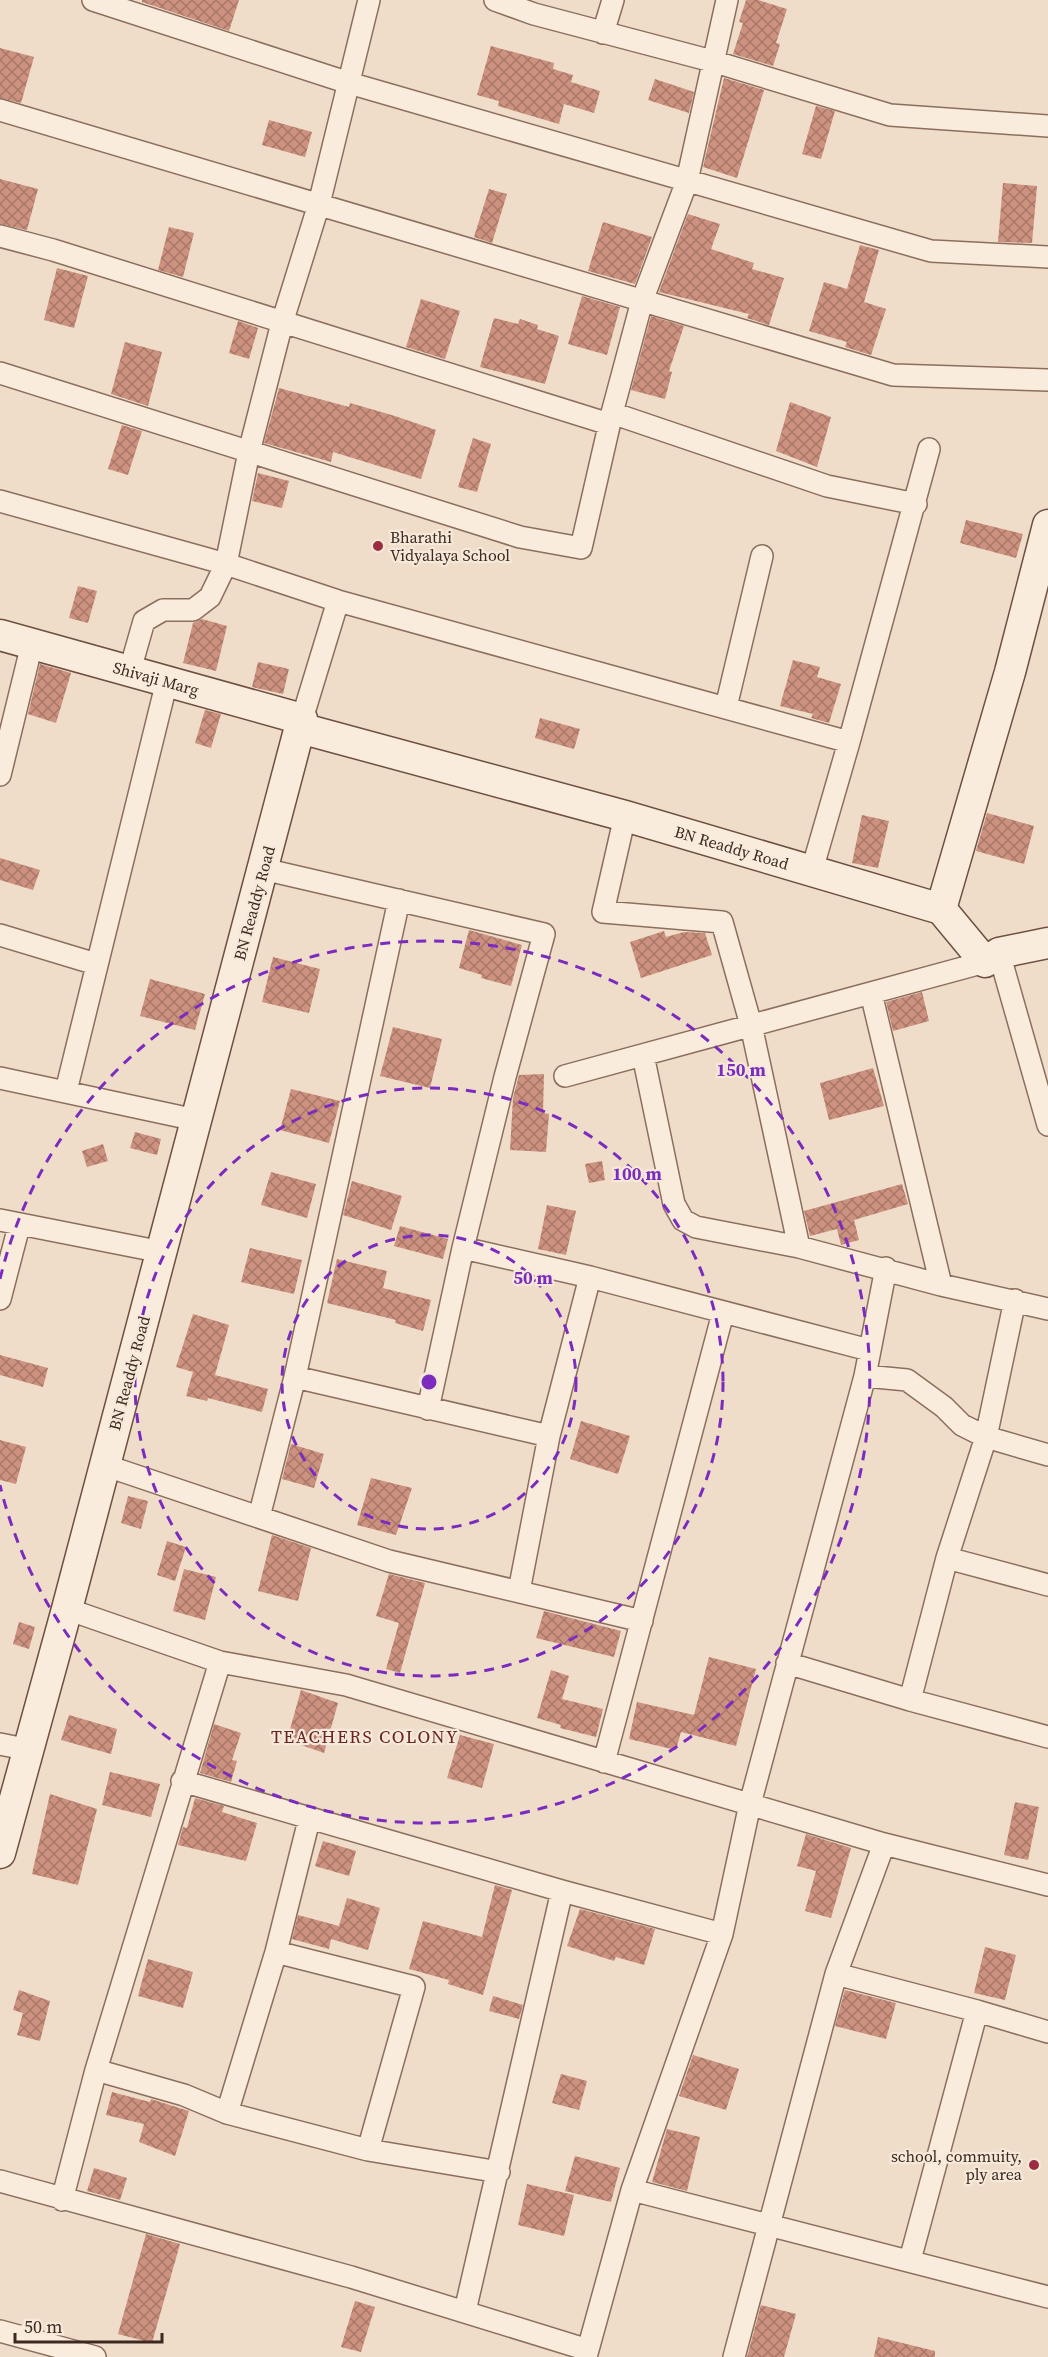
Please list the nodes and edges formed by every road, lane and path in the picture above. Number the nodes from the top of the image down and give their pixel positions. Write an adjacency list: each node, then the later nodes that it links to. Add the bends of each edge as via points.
1 (93, 0): 8 (street)
2 (369, 0): 8 (street)
3 (495, 0): 6 (street)
4 (613, 0): 6 (street)
5 (727, 0): 7 (street)
6 (603, 33): 7 (street)
7 (712, 61): 10 (street, via 890,115); 11 (street)
8 (350, 83): 11 (street); 12 (street)
9 (0, 110): 12 (street)
10 (1048, 126)
11 (687, 181): 14 (street, via 931,251); 15 (street)
12 (319, 204): 15 (street); 16 (street)
13 (0, 236): 16 (street)
14 (1048, 257)
15 (642, 301): 18 (street, via 894,375); 19 (street)
16 (282, 323): 19 (street); 21 (street)
17 (0, 373): 21 (street)
18 (1048, 380)
19 (611, 418): 21 (street, via 581,548 520,537); 23 (street, via 827,486)
20 (929, 449): 23 (street)
21 (249, 452): 26 (street)
22 (0, 501): 26 (street)
23 (916, 504): 35 (street)
24 (1048, 525): 27 (street)
25 (762, 556): 33 (street)
26 (226, 564): 28 (street); 31 (street, via 210,597 193,610 163,610 144,621)
27 (1039, 597): 41 (street)
28 (338, 601): 33 (street); 34 (street)
29 (0, 635): 30 (street, Shivaji Marg)
30 (32, 644): 31 (street, Shivaji Marg); 36 (street)
31 (130, 670): 32 (street, Shivaji Marg)
32 (167, 681): 34 (street, Shivaji Marg); 45 (street)
33 (726, 707): 35 (street)
34 (301, 723): 37 (street, BN Readdy Road); 38 (street, BN Readdy Road)
35 (849, 742): 39 (street)
36 (0, 775)
37 (625, 816): 39 (street, BN Readdy Road); 47 (street, via 603,912 722,922)
38 (263, 869): 40 (street); 52 (street, BN Readdy Road)
39 (812, 870): 41 (street, BN Readdy Road)
40 (399, 900): 56 (street, via 544,934); 67 (street)
41 (941, 909): 44 (street)
42 (0, 935): 45 (street)
43 (1048, 943): 44 (street)
44 (992, 957): 46 (street); 53 (street)
45 (96, 964): 51 (street)
46 (871, 993): 47 (street); 60 (street)
47 (752, 1025): 48 (street); 55 (street)
48 (643, 1055): 49 (street); 55 (street, via 674,1204 683,1220 696,1227)
49 (565, 1076)
50 (0, 1078): 51 (street)
51 (66, 1091): 52 (street)
52 (196, 1120): 57 (street, BN Readdy Road)
53 (1048, 1125)
54 (10, 1222): 57 (street); 61 (street)
55 (799, 1247): 58 (street)
56 (463, 1248): 59 (street); 68 (street)
57 (162, 1252): 72 (street, BN Readdy Road)
58 (886, 1269): 60 (street); 65 (street)
59 (590, 1277): 64 (street); 69 (street)
60 (941, 1285): 62 (street)
61 (0, 1299)
62 (1015, 1300): 63 (street); 70 (street)
63 (1048, 1309)
64 (723, 1313): 65 (street); 78 (street)
65 (868, 1350): 66 (street)
66 (865, 1376): 70 (street, via 907,1380 962,1425); 80 (street)
67 (295, 1377): 68 (street); 73 (street)
68 (428, 1409): 69 (street)
69 (549, 1436): 76 (street)
70 (986, 1437): 71 (street); 74 (street)
71 (1048, 1455)
72 (104, 1466): 73 (street); 77 (street, BN Readdy Road)
73 (259, 1517): 76 (street, via 389,1561)
74 (948, 1558): 75 (street); 81 (street)
75 (1048, 1585)
76 (519, 1591): 78 (street)
77 (67, 1609): 79 (street); 84 (street, BN Readdy Road)
78 (642, 1621): 85 (street)
79 (220, 1662): 85 (street, via 346,1685); 86 (street)
80 (788, 1664): 81 (street); 87 (street)
81 (910, 1700): 82 (street)
82 (1048, 1737)
83 (0, 1744): 84 (street)
84 (30, 1750): 90 (street, BN Readdy Road)
85 (604, 1761): 87 (street)
86 (182, 1781): 88 (street); 98 (street)
87 (750, 1804): 89 (street); 93 (street)
88 (309, 1820): 92 (street); 94 (street)
89 (884, 1844): 91 (street); 95 (street)
90 (0, 1853)
91 (1048, 1884)
92 (562, 1891): 93 (street); 101 (street)
93 (722, 1935): 103 (street)
94 (276, 1952): 99 (street); 100 (street, via 414,1987)
95 (836, 1974): 96 (street); 105 (street)
96 (977, 2010): 97 (street); 106 (street)
97 (1048, 2032)
98 (96, 2070): 99 (street, via 184,2095); 104 (street)
99 (227, 2113): 100 (street)
100 (368, 2150): 101 (street)
101 (499, 2172): 108 (street)
102 (0, 2181): 104 (street)
103 (632, 2190): 105 (street); 111 (street)
104 (62, 2200): 108 (street)
105 (768, 2224): 106 (street); 113 (street)
106 (910, 2260): 107 (street)
107 (1048, 2297)
108 (465, 2311): 111 (street)
109 (0, 2331): 110 (street)
110 (27, 2348): 112 (street)
111 (587, 2353)
112 (95, 2357)
113 (734, 2357)

